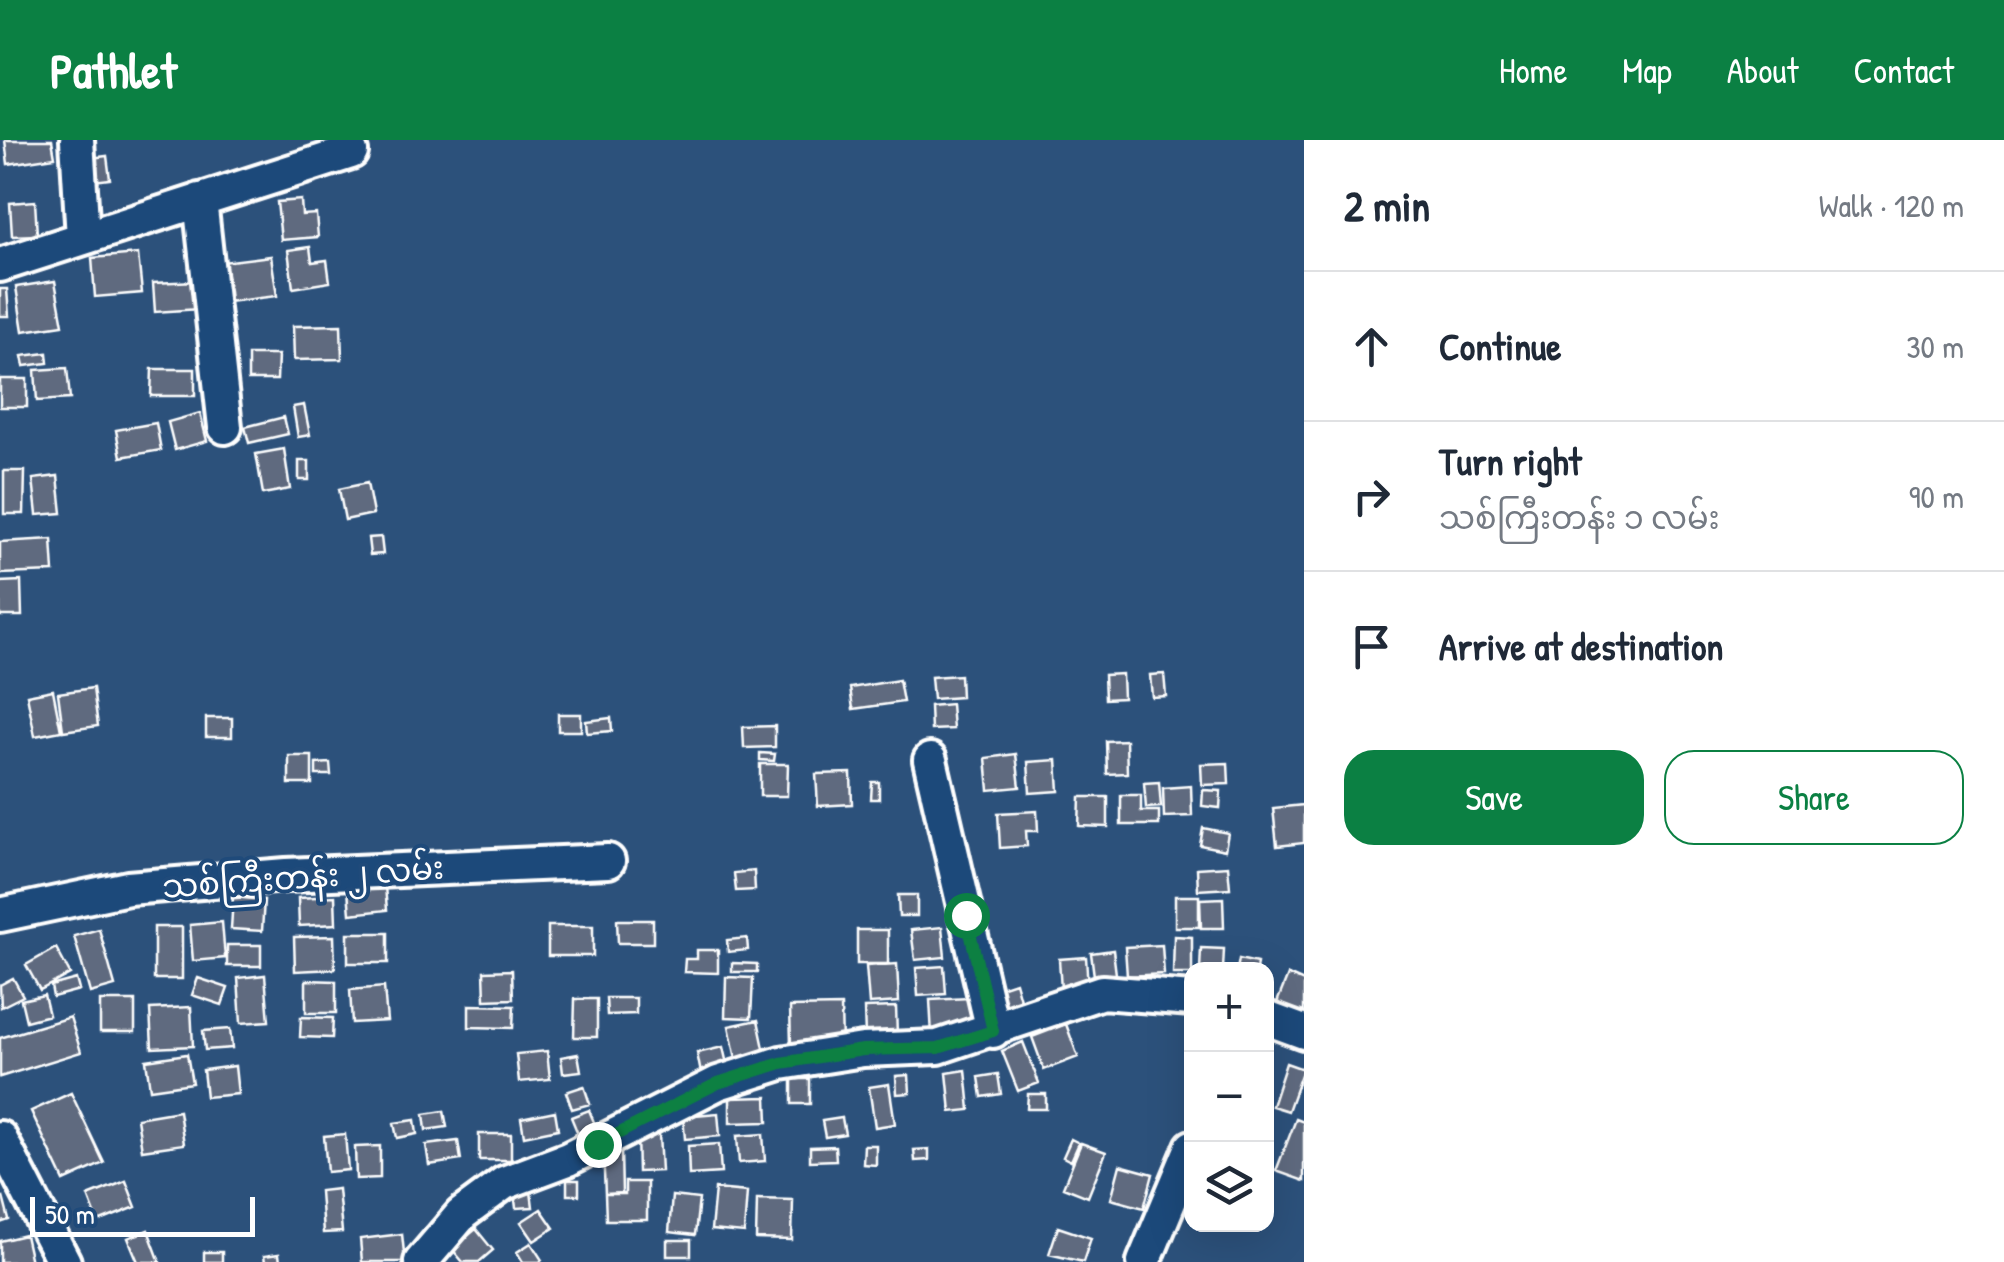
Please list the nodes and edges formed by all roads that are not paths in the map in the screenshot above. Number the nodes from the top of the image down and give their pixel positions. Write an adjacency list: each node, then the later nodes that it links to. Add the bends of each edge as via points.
1 (77, 140): 4 (street)
2 (351, 152): 3 (street)
3 (200, 200): 4 (street); 6 (street)
4 (82, 238): 5 (street)
5 (0, 265)
6 (225, 426)
7 (930, 760): 12 (street)
8 (608, 861): 9 (street, သစ်ကြီးတန်း ၂ လမ်း, via 128,888)
9 (0, 915)
10 (1184, 997): 12 (street, via 1102,992)
11 (1274, 1021): 13 (street)
12 (993, 1031): 17 (street, via 938,1048 863,1050 781,1063 718,1083 504,1184 462,1214)
13 (1304, 1032)
14 (0, 1138): 16 (street)
15 (1184, 1166): 18 (street)
16 (64, 1262)
17 (421, 1262)
18 (1144, 1262)

